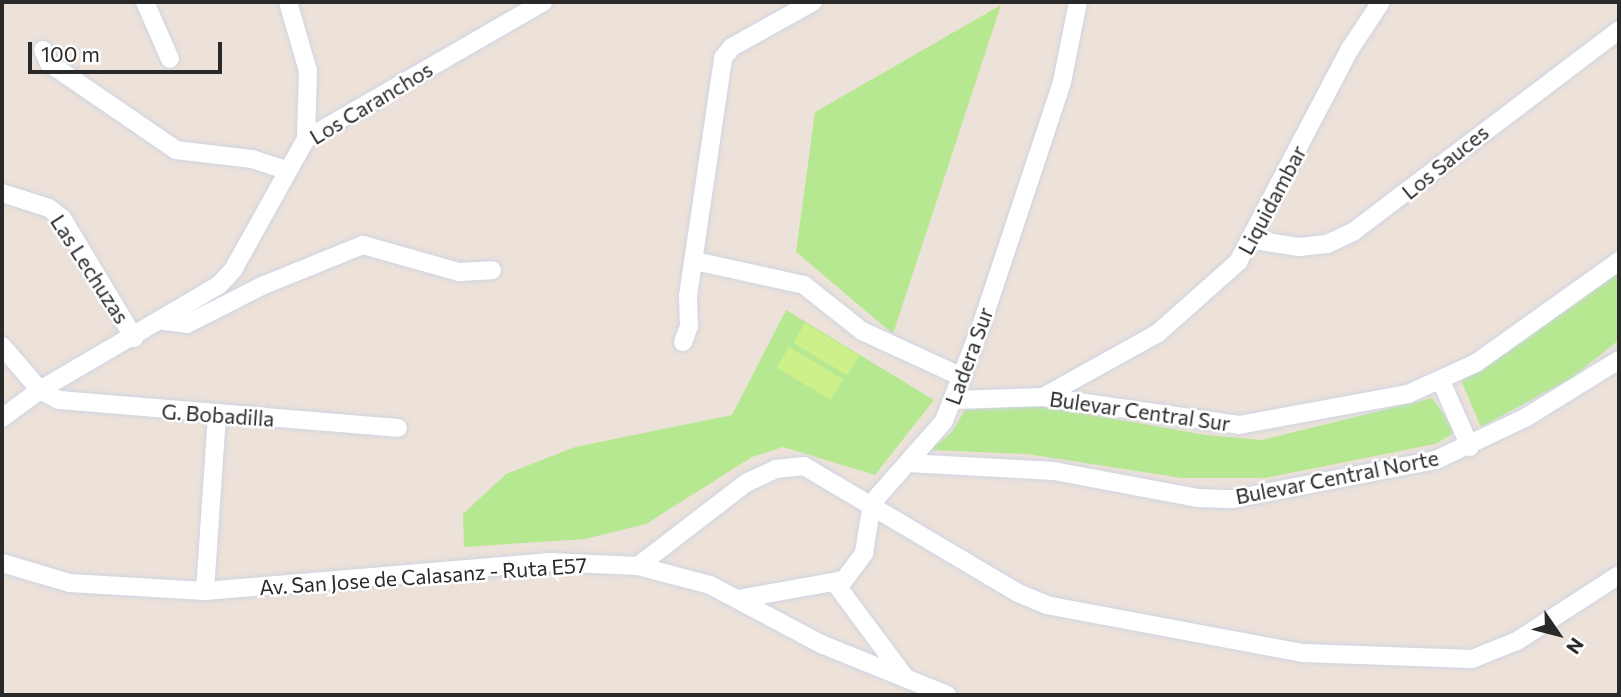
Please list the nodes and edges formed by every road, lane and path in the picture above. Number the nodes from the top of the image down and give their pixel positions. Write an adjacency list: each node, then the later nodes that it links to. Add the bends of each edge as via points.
1 (145, 2): 9 (street)
2 (288, 2): 10 (street, via 308,71)
3 (543, 2): 10 (street, Los Caranchos)
4 (813, 2): 14 (street, via 732,47 723,58)
5 (1078, 2): 22 (street, Ladera Sur, via 1062,82)
6 (1381, 2): 13 (street, Liquidambar, via 1350,49)
7 (1619, 30): 13 (street, Los Sauces, via 1361,228 1326,244 1299,247)
8 (43, 50): 11 (street, via 49,63 176,150 252,159)
9 (170, 59)
10 (306, 139): 11 (street, Los Caranchos)
11 (286, 170): 17 (street, Los Caranchos, via 227,277)
12 (2, 194): 18 (street, Las Lechuzas, via 56,212)
13 (1254, 240): 25 (street, Liquidambar, via 1213,288 1158,333)
14 (695, 261): 19 (street, via 688,296 689,326); 22 (street, via 804,285 862,331)
15 (1619, 261): 23 (street, Bulevar Central Sur, via 1523,332)
16 (492, 270): 17 (street, via 459,272 363,245 264,285 187,324)
17 (164, 321): 18 (street, Los Caranchos)
18 (134, 338): 24 (street, Los Caranchos)
19 (683, 342)
20 (2, 346): 24 (street)
21 (1619, 360): 30 (street, Bulevar Central Norte)
22 (962, 377): 26 (street, Ladera Sur)
23 (1441, 381): 25 (street, Bulevar Central Sur, via 1408,394 1239,425); 30 (street)
24 (40, 390): 27 (street, G. Bobadilla, via 72,402); 28 (street, Los Caranchos)
25 (1043, 397): 26 (street, Bulevar Central Sur)
26 (954, 400): 31 (street, Ladera Sur, via 933,436)
27 (218, 416): 29 (street, G. Bobadilla); 37 (street)
28 (2, 418)
29 (398, 428)
30 (1470, 447): 31 (street, Bulevar Central Norte, via 1410,466 1218,500 1065,472)
31 (908, 463): 32 (street, Ladera Sur)
32 (872, 503): 34 (street, via 817,470 804,466 776,469 746,483); 35 (street, via 1016,592 1046,605 1303,653 1472,659 1517,641); 36 (street, via 864,553 844,580)
33 (2, 563): 37 (street, Av. San Jose de Calasanz - Ruta E57, via 70,583)
34 (638, 566): 37 (street, Av. San Jose de Calasanz - Ruta E57, via 550,562); 38 (street, Av. San Jose de Calasanz - Ruta E57, via 676,574)
35 (1619, 575)
36 (835, 583): 38 (street); 39 (street)
37 (205, 591)
38 (738, 599): 39 (street, Av. San Jose de Calasanz - Ruta E57, via 821,645)
39 (906, 678): 40 (street, Av. San Jose de Calasanz - Ruta E57)
40 (947, 695)

